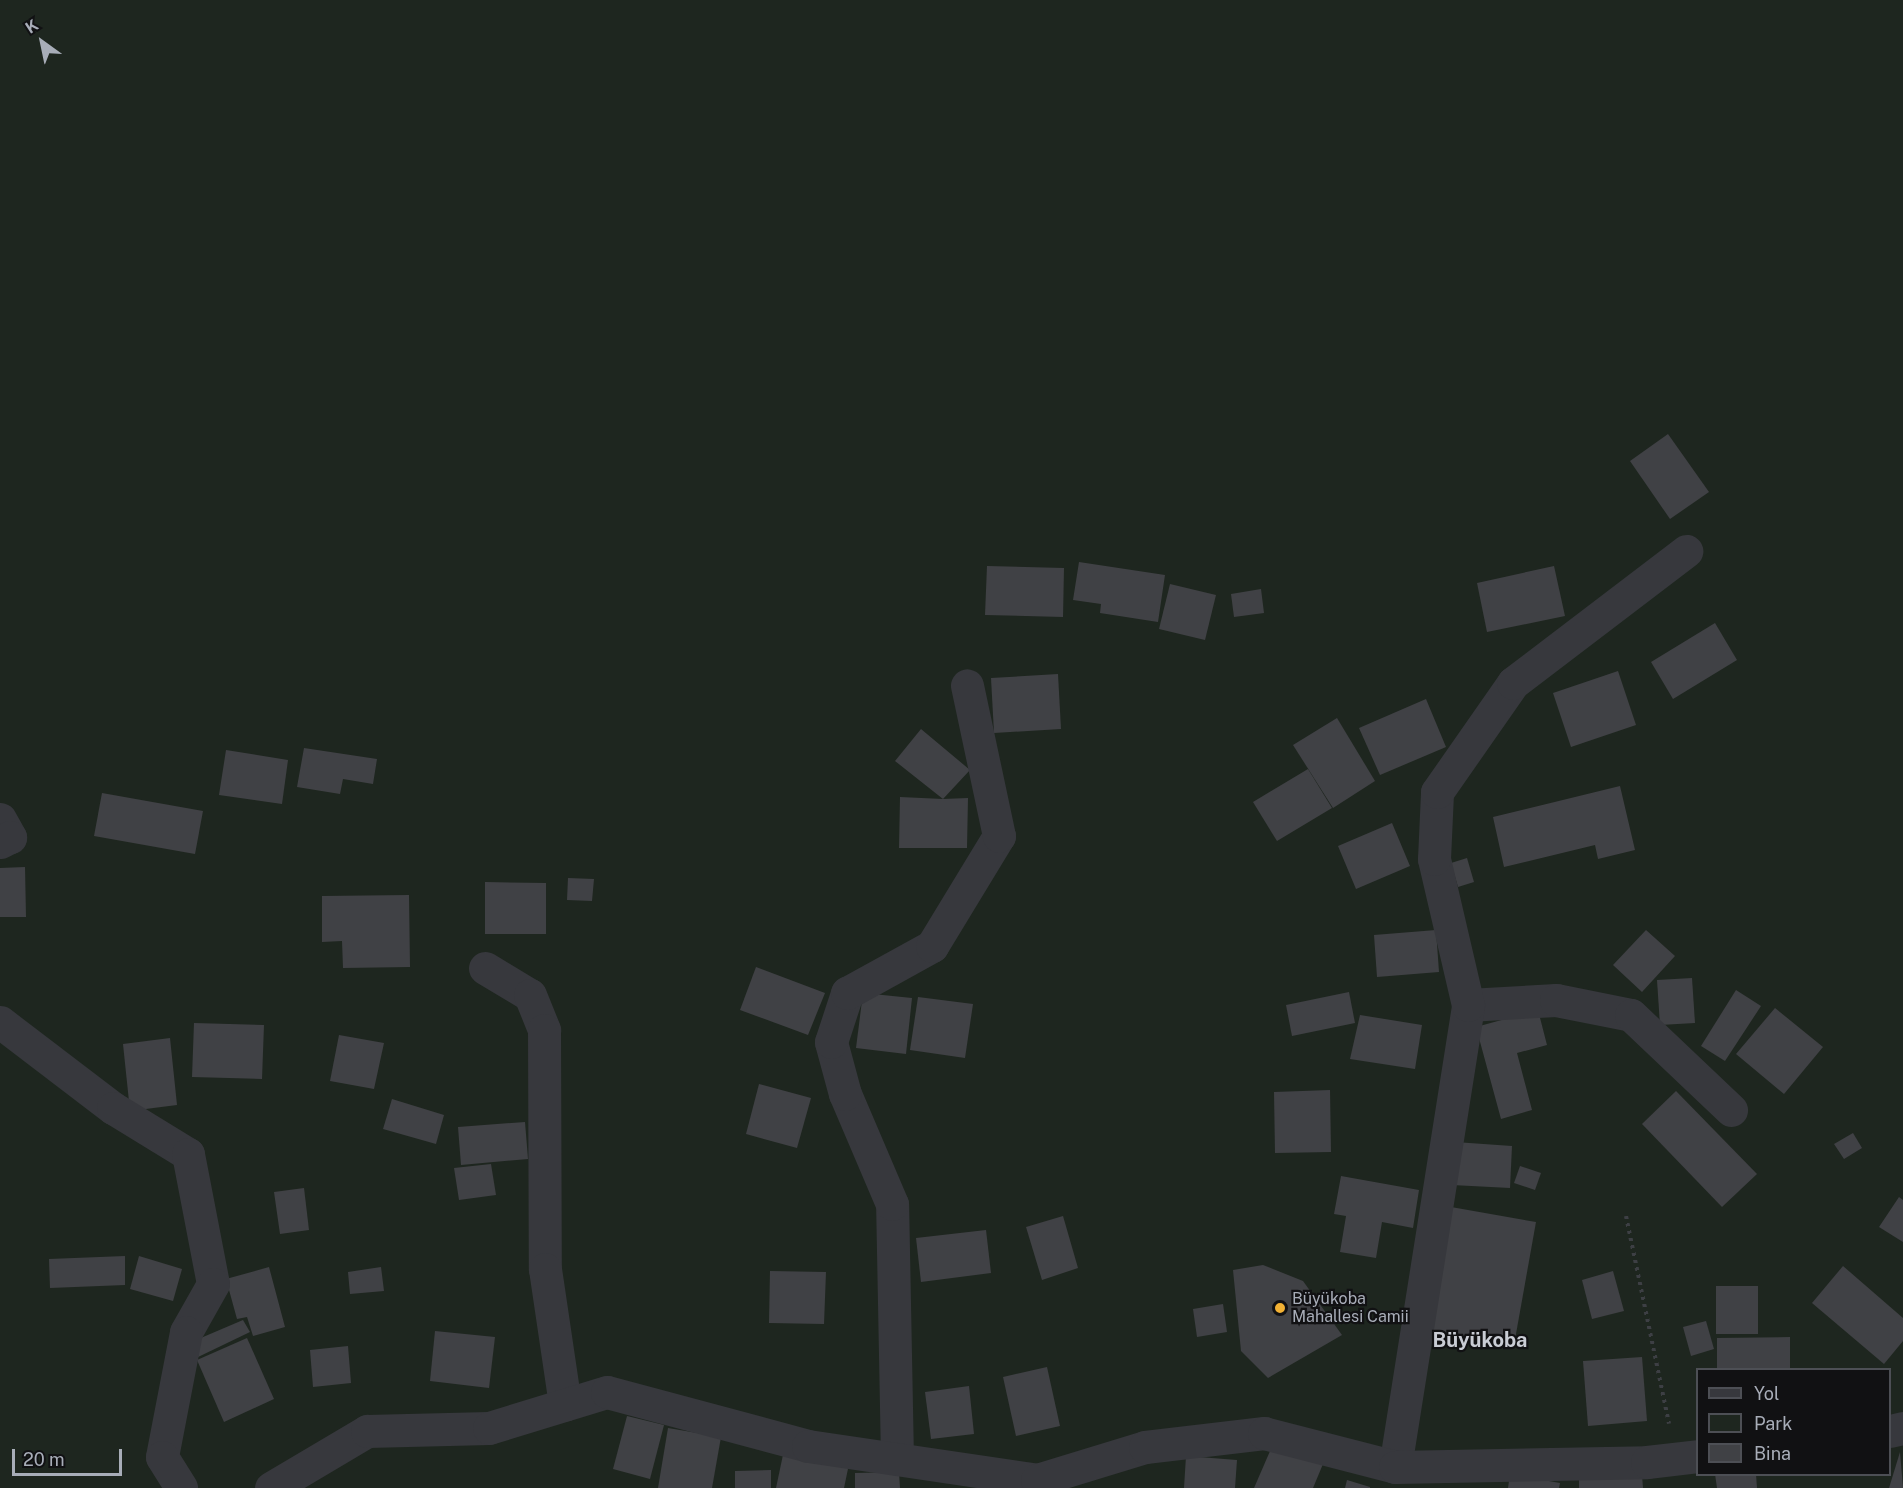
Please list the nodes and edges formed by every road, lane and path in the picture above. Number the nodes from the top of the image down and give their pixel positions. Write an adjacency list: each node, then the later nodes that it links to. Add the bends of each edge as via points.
1 (1686, 551): 6 (street, via 1513,683 1437,792 1434,859)
2 (967, 685): 12 (street, via 999,836 932,946 847,993 831,1042 845,1094 892,1204)
3 (0, 819): 4 (street, via 10,837)
4 (0, 842)
5 (485, 968): 10 (street, via 530,995 543,1030 545,1269)
6 (1468, 1005): 8 (street, via 1556,1000 1631,1016); 13 (street)
7 (0, 1022): 14 (street, via 113,1108 188,1154 213,1284 186,1332 162,1456)
8 (1731, 1110)
9 (1626, 1216): 11 (path)
10 (565, 1405): 12 (street, via 607,1392 808,1446); 15 (street, via 489,1428 367,1431)
11 (1687, 1457): 13 (street)
12 (897, 1459): 13 (street, via 1037,1480 1145,1447 1264,1433)
13 (1395, 1467)
14 (182, 1488)
15 (271, 1488)

